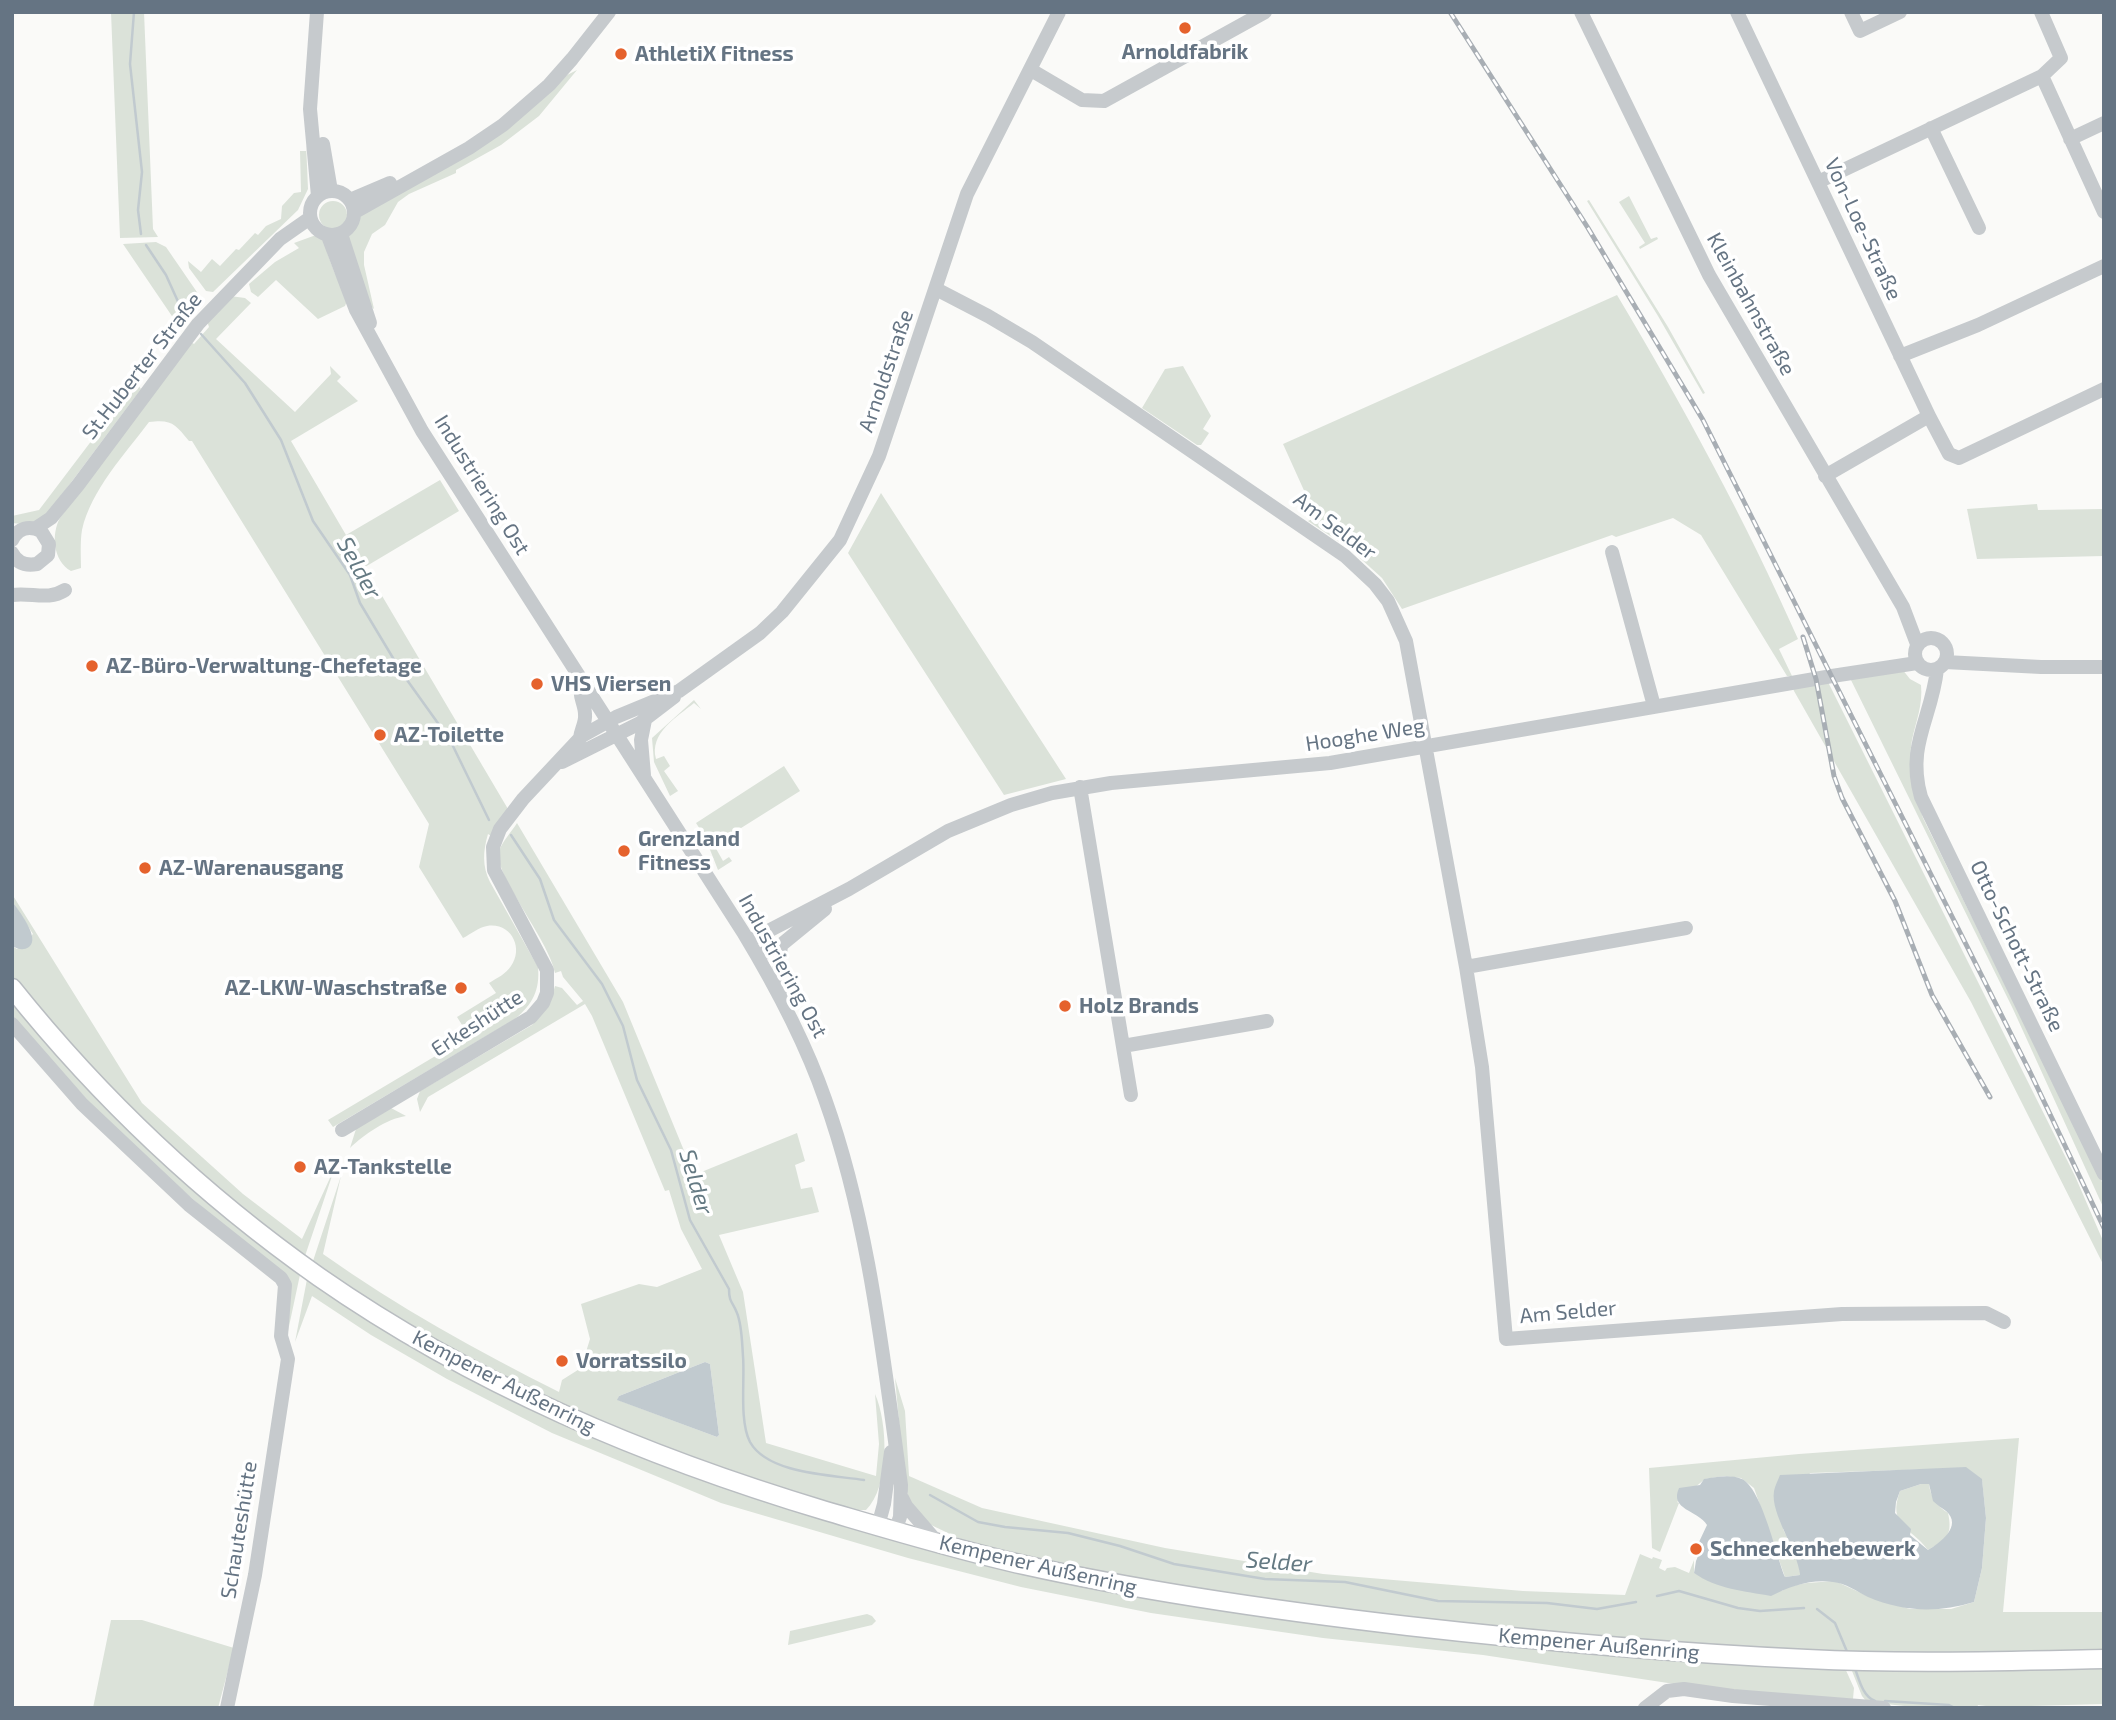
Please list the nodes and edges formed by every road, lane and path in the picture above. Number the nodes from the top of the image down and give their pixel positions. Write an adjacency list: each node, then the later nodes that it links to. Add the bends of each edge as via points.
1 (317, 12): 16 (street, via 314,58)
2 (609, 12): 17 (street, via 572,60 529,104 486,137)
3 (1059, 12): 10 (street, Arnoldstraße)
4 (1265, 12): 10 (street, via 1104,101 1082,100)
5 (1581, 12): 26 (street, Kleinbahnstraße, via 1709,275)
6 (1737, 12): 15 (street, Von-Loe-Straße)
7 (1851, 12): 8 (street, via 1860,31)
8 (1900, 12)
9 (2041, 12): 11 (street, via 2061,58)
10 (1031, 70): 22 (street, Arnoldstraße, via 967,194)
11 (2042, 76): 13 (street); 14 (street)
12 (2104, 124): 14 (street)
13 (1931, 128): 15 (street); 19 (street)
14 (2070, 139): 18 (street)
15 (1818, 182): 23 (street, Von-Loe-Straße)
16 (325, 193): 17 (street, via 342,193); 20 (street, via 310,208)
17 (352, 206): 20 (street, via 350,228)
18 (2103, 207)
19 (1979, 228)
20 (324, 229): 27 (street, St.Huberter Straße, via 280,239 243,277 198,324); 38 (street, Industriering Ost, via 356,310 422,431)
21 (2104, 266): 23 (street, via 1978,326)
22 (936, 289): 39 (street, Arnoldstraße, via 879,456 840,540 760,633); 45 (street, Am Selder, via 1032,342 1360,568 1382,592 1399,622)
23 (1900, 356): 25 (street, Von-Loe-Straße)
24 (2104, 389): 25 (street, Von-Loe-Straße, via 1959,458 1949,454)
25 (1929, 416): 26 (street)
26 (1825, 476): 36 (street, Kleinbahnstraße, via 1910,612)
27 (78, 485): 28 (street, St.Huberter Straße, via 51,519); 30 (street, St.Huberter Straße)
28 (36, 528): 29 (street); 30 (street)
29 (15, 533)
30 (48, 539): 32 (street, St.Huberter Straße, via 49,550 37,564)
31 (1612, 552): 40 (street)
32 (16, 559): 33 (street)
33 (13, 576)
34 (65, 590): 35 (street, via 48,596)
35 (12, 595)
36 (1929, 656): 37 (street, via 2041,667); 40 (street, Hooghe Weg); 62 (street, Otto-Schott-Straße, via 1932,700 1916,751 1919,788)
37 (2104, 667)
38 (582, 683): 42 (street, Industriering Ost); 44 (street, via 579,692 585,721)
39 (679, 691): 41 (street, Arnoldstraße); 42 (street, Arnoldstraße)
40 (1654, 706): 45 (street, Hooghe Weg)
41 (645, 720): 43 (street, Arnoldstraße); 47 (street, via 641,740)
42 (607, 721): 43 (street, Industriering Ost); 44 (street, Erkeshütte)
43 (616, 735): 46 (street, Erkeshütte); 47 (street, Industriering Ost)
44 (580, 738): 46 (street, Erkeshütte)
45 (1426, 747): 48 (street, Hooghe Weg, via 1303,766); 54 (street, Am Selder)
46 (555, 766): 61 (street, Erkeshütte, via 506,820 493,848 499,882 547,970 543,1003 531,1017)
47 (644, 776): 51 (street, Industriering Ost)
48 (1080, 787): 49 (street, Hooghe Weg, via 1032,798 948,831); 59 (street)
49 (849, 889): 51 (street, Hooghe Weg); 52 (street, Hooghe Weg)
50 (1686, 928): 54 (street)
51 (749, 942): 53 (street, Industriering Ost)
52 (781, 945): 53 (street, Hooghe Weg); 56 (street)
53 (758, 957): 56 (street, Industriering Ost)
54 (1466, 967): 63 (street, Am Selder, via 1486,1101 1506,1339 1842,1314 1986,1313)
55 (12, 988): 66 (main road, Kempener Außenring, via 83,1071 152,1141 321,1279 452,1359 581,1424 728,1481)
56 (784, 1005): 64 (street, Industriering Ost, via 811,1061 844,1157 866,1256)
57 (1267, 1021): 59 (street)
58 (12, 1024): 69 (street, Schauteshütte, via 82,1104 189,1205 281,1278 285,1291 281,1336 288,1359 255,1575)
59 (1123, 1046): 60 (street)
60 (1131, 1095)
61 (342, 1130)
62 (2104, 1174)
63 (2004, 1322)
64 (893, 1439): 65 (street, Industriering Ost); 66 (street, Industriering Ost, via 884,1504)
65 (901, 1497): 66 (street, Industriering Ost, via 900,1517); 67 (street)
66 (887, 1529): 67 (main road, Kempener Außenring)
67 (938, 1543): 68 (main road, Kempener Außenring, via 1136,1587 1490,1635 1809,1659)
68 (2104, 1660)
69 (227, 1708)
70 (1646, 1708): 71 (street, via 1667,1691 1684,1689)
71 (1885, 1708)

